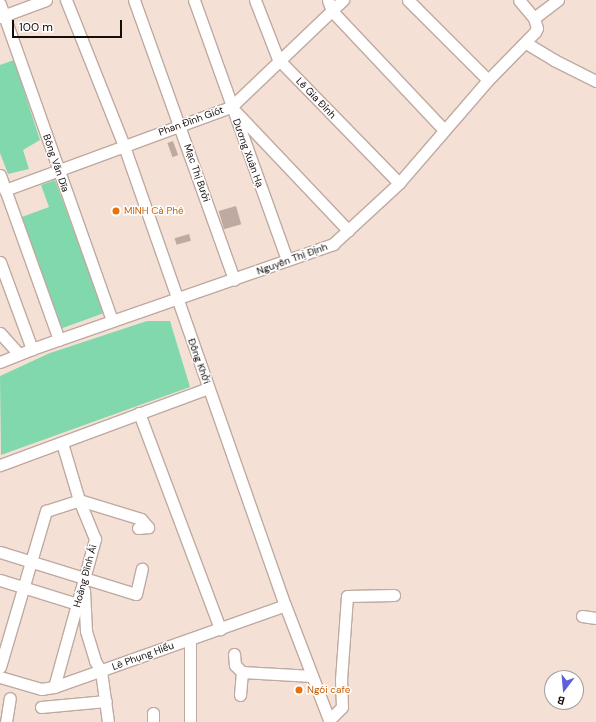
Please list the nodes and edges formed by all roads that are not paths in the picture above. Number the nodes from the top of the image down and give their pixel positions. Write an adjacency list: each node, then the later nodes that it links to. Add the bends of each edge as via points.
1 (46, 0): 13 (street)
2 (66, 0): 22 (street, Đồng Khởi)
3 (134, 0): 20 (street, Mạc Thị Bưởi)
4 (194, 0): 19 (street, Dương Xuân Hạ)
5 (255, 0): 16 (street, Lê Gia Đỉnh)
6 (328, 0): 12 (street)
7 (343, 0): 12 (street, Phan Đình Giót)
8 (408, 0): 17 (street)
9 (519, 0): 14 (street)
10 (558, 0): 14 (street)
11 (0, 4): 13 (street, Bông Văn Dĩa)
12 (332, 11): 16 (street, Phan Đình Giót); 21 (street)
13 (2, 17): 23 (street, Bông Văn Dĩa)
14 (534, 18): 15 (street, Nguyễn Thị Định, via 537,28)
15 (526, 43): 17 (street, Nguyễn Thị Định); 18 (street)
16 (278, 59): 19 (street, Phan Đình Giót); 25 (street, Lê Gia Đỉnh)
17 (488, 80): 21 (street, Nguyễn Thị Định)
18 (596, 81)
19 (231, 106): 20 (street, Phan Đình Giót); 27 (street); 28 (street, Dương Xuân Hạ)
20 (180, 125): 22 (street, Phan Đình Giót); 30 (street, Mạc Thị Bưởi)
21 (444, 130): 25 (street, Nguyễn Thị Định)
22 (124, 146): 23 (street, Phan Đình Giót); 31 (street, Đồng Khởi)
23 (58, 170): 26 (street, Phan Đình Giót); 32 (street, Bông Văn Dĩa)
24 (0, 175): 26 (street)
25 (399, 183): 27 (street, Nguyễn Thị Định)
26 (5, 190): 34 (street)
27 (348, 230): 28 (street, Nguyễn Thị Định, via 333,244)
28 (287, 260): 30 (street, Nguyễn Thị Định)
29 (0, 262): 35 (street)
30 (234, 280): 31 (street, Nguyễn Thị Định)
31 (177, 300): 32 (street, Nguyễn Thị Định); 38 (street, Đồng Khởi)
32 (112, 321): 34 (street, Nguyễn Thị Định)
33 (0, 333): 36 (street)
34 (59, 340): 35 (street, Nguyễn Thị Định)
35 (32, 349): 36 (street, Nguyễn Thị Định)
36 (19, 354): 37 (street, Nguyễn Thị Định)
37 (0, 362)
38 (208, 388): 39 (street); 52 (street, Đồng Khởi)
39 (139, 413): 40 (street); 55 (street)
40 (62, 443): 41 (street); 42 (street, Hoàng Đình Ái)
41 (0, 465)
42 (79, 500): 43 (street, via 142,519 148,527); 45 (street, via 46,511); 47 (street, Hoàng Đình Ái, via 95,539)
43 (138, 528)
44 (0, 552): 45 (street)
45 (32, 561): 47 (street); 49 (street)
46 (142, 569): 47 (street, via 136,594)
47 (83, 577): 51 (street, Hoàng Đình Ái); 60 (street, via 86,631)
48 (0, 580): 49 (street)
49 (24, 587): 51 (street); 57 (street)
50 (394, 595): 69 (street, via 347,596 341,680 342,707)
51 (77, 604): 64 (street, Hoàng Đình Ái)
52 (285, 605): 55 (street, Lê Phụng Hiểu); 62 (street, Đồng Khởi)
53 (582, 616): 54 (street)
54 (596, 618)
55 (220, 629): 56 (street, Lê Phụng Hiểu)
56 (190, 639): 60 (street, Lê Phụng Hiểu); 72 (street)
57 (3, 649): 59 (street)
58 (234, 654): 61 (street, via 235,665)
59 (0, 668)
60 (101, 671): 64 (street, Lê Phụng Hiểu); 67 (street)
61 (242, 672): 62 (street); 65 (street)
62 (312, 676): 69 (street, Đồng Khởi)
63 (0, 677): 64 (street, Lê Phụng Hiểu, via 41,689)
64 (54, 687)
65 (240, 695)
66 (10, 698): 70 (street)
67 (106, 701): 68 (street); 71 (street)
68 (41, 707)
69 (329, 721)
70 (6, 722)
71 (108, 722)
72 (190, 722)

